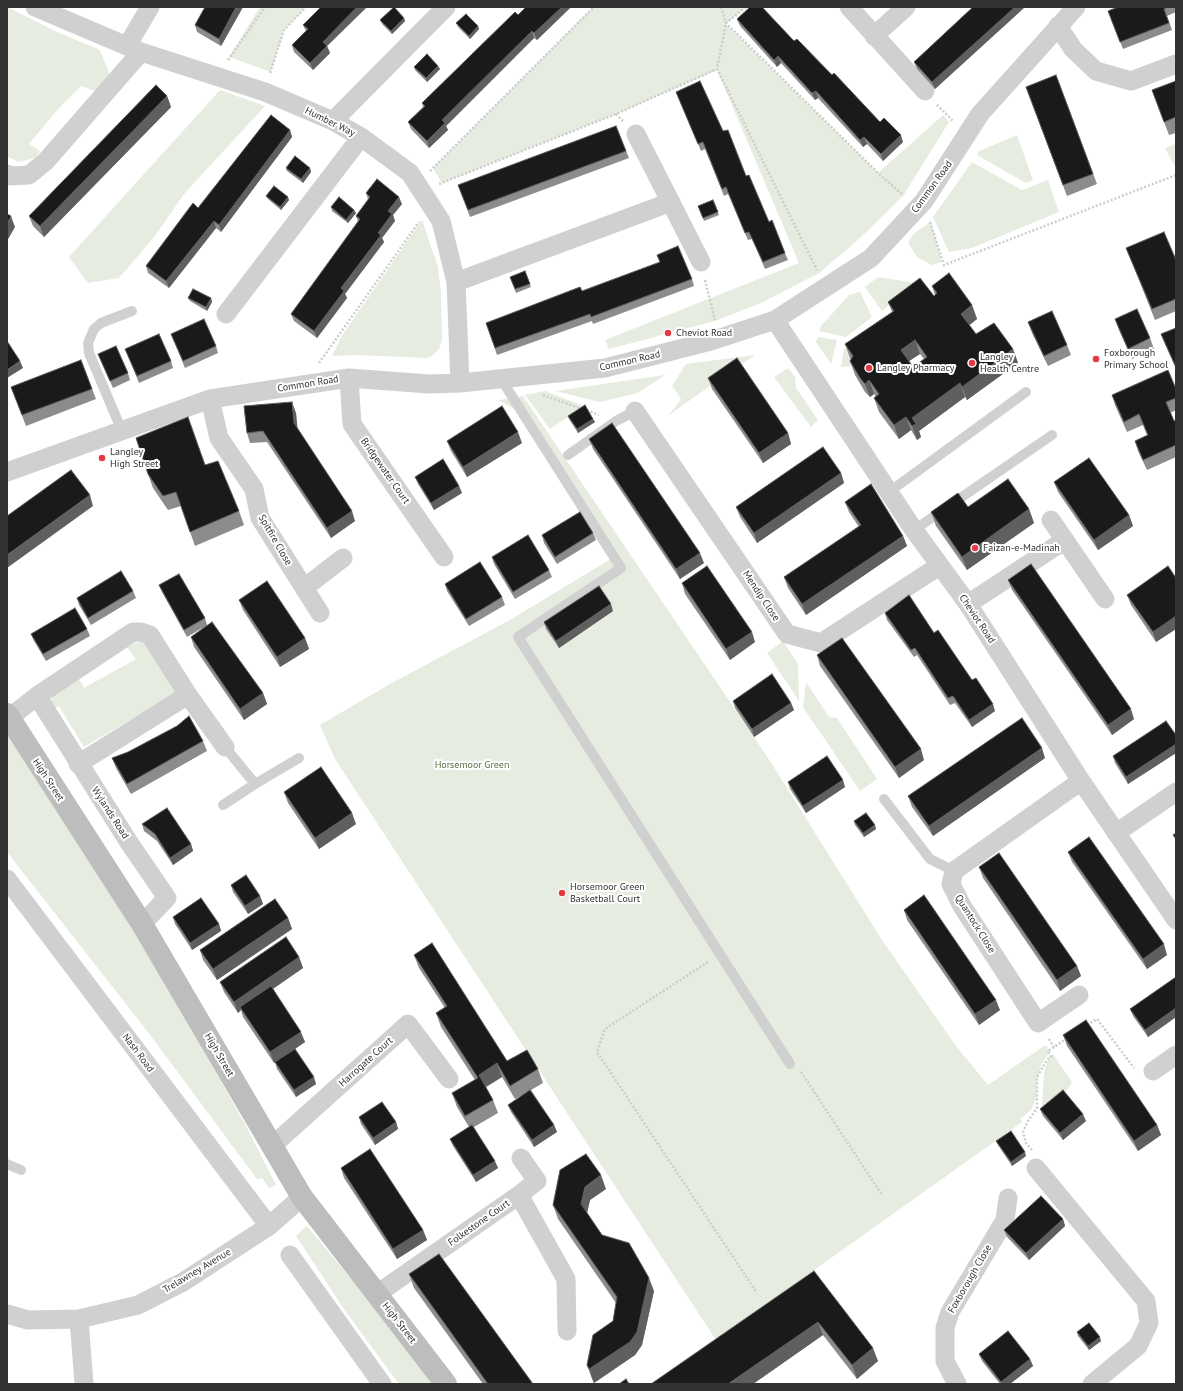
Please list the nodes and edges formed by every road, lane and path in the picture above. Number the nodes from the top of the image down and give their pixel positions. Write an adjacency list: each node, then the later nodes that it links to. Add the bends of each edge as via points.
1 (35, 7): 15 (street, Humber Way)
2 (150, 7): 15 (street)
3 (264, 7): 18 (path)
4 (306, 7): 20 (path, via 284,30)
5 (446, 7): 21 (street)
6 (594, 7): 27 (path)
7 (721, 7): 12 (path)
8 (746, 7): 12 (path)
9 (849, 7): 14 (street)
10 (906, 7): 14 (street)
11 (1076, 7): 13 (street, Common Road)
12 (726, 23): 17 (path); 30 (path, via 903,196)
13 (1058, 26): 16 (street, via 1073,49 1096,71 1131,81); 23 (street, Common Road, via 980,114)
14 (874, 36): 19 (street)
15 (134, 49): 18 (street, Humber Way); 25 (street, via 46,161 29,175)
16 (1176, 64)
17 (717, 70): 27 (path); 33 (path, via 819,273)
18 (216, 77): 20 (street, Humber Way)
19 (925, 91): 23 (path)
20 (265, 92): 21 (street, Humber Way)
21 (333, 121): 24 (street, Humber Way)
22 (636, 134): 28 (street)
23 (967, 136): 29 (street, Common Road)
24 (361, 137): 27 (street, Humber Way, via 410,173); 35 (street)
25 (7, 174)
26 (1176, 175): 29 (path, via 944,265)
27 (423, 193): 32 (street, Humber Way, via 441,221); 41 (path)
28 (671, 202): 31 (street); 32 (street)
29 (924, 202): 30 (street, Common Road)
30 (911, 216): 33 (street, Common Road, via 871,258)
31 (701, 262): 37 (path, via 716,321)
32 (456, 282): 40 (street, Humber Way)
33 (821, 292): 36 (street, Common Road)
34 (132, 311): 47 (lane, via 101,323 94,329 88,342 89,352)
35 (226, 314)
36 (775, 320): 37 (street, Common Road); 51 (street, Cheviot Road)
37 (723, 337): 39 (street, Common Road, via 606,368)
38 (349, 378): 40 (street, Common Road); 41 (street, Common Road); 55 (street, Bridgewater Court, via 352,424)
39 (501, 379): 40 (street, Common Road); 78 (lane, via 622,568 518,637)
40 (460, 384)
41 (304, 385): 44 (street, Common Road)
42 (537, 392): 46 (path)
43 (1026, 392): 51 (lane)
44 (210, 399): 47 (street, Common Road); 58 (street, Spitfire Close, via 219,438 254,489 260,518)
45 (636, 411): 46 (lane); 57 (street, Mendip Close, via 787,634 821,643)
46 (616, 421): 49 (lane)
47 (122, 431): 50 (street, Common Road)
48 (1052, 435): 53 (lane)
49 (568, 455)
50 (7, 472)
51 (889, 492): 53 (street, Cheviot Road)
52 (1051, 520): 54 (street)
53 (914, 530): 57 (street, Cheviot Road)
54 (1065, 540): 59 (street); 60 (street)
55 (444, 557)
56 (342, 558): 58 (street)
57 (939, 566): 60 (street, Cheviot Road)
58 (304, 588): 61 (street, Spitfire Close)
59 (1105, 599)
60 (968, 604): 68 (street, Cheviot Road)
61 (320, 613)
62 (188, 695): 63 (street, via 150,635 133,632); 65 (street); 67 (street)
63 (37, 696): 64 (street); 67 (street, Wylands Road)
64 (8, 716): 77 (main road, High Street)
65 (225, 746): 69 (lane)
66 (299, 758): 69 (lane)
67 (78, 764): 77 (street, Wylands Road, via 167,898)
68 (1081, 781): 73 (street, Cheviot Road); 74 (street)
69 (255, 784): 72 (lane)
70 (1176, 792): 73 (street)
71 (884, 799): 74 (lane, via 930,859)
72 (223, 805)
73 (1116, 833): 76 (street, Cheviot Road)
74 (954, 871): 79 (street, Quantock Close, via 951,884 962,906 1038,1023)
75 (7, 879): 95 (street, Nash Road)
76 (1176, 920)
77 (142, 924): 86 (main road, High Street)
78 (720, 954): 83 (lane); 97 (path, via 605,1030 597,1052)
79 (1079, 995)
80 (1085, 1027): 84 (path, via 1097,1019 1142,1078)
81 (1073, 1035): 89 (path, via 1048,1051 1051,1057 1037,1077 1037,1108 1023,1132 1026,1143 1033,1151)
82 (1176, 1055): 84 (street)
83 (790, 1064): 91 (path, via 800,1069)
84 (1153, 1071)
85 (449, 1079): 86 (street, Harrogate Court, via 408,1024)
86 (272, 1146): 92 (main road, High Street)
87 (521, 1158): 93 (street, via 537,1181)
88 (7, 1164): 90 (lane)
89 (1036, 1168): 106 (street, via 1146,1301 1149,1323 1138,1346)
90 (21, 1170)
91 (882, 1195)
92 (302, 1196): 95 (street, Trelawney Avenue); 98 (main road, High Street)
93 (519, 1196): 98 (street, Folkestone Court); 101 (street, Folkestone Court, via 566,1279)
94 (1008, 1198): 105 (street, Foxborough Close, via 1005,1220 950,1312 945,1328 946,1361)
95 (268, 1226): 100 (street, Trelawney Avenue, via 183,1282 138,1305)
96 (290, 1255): 103 (street)
97 (757, 1293)
98 (377, 1294): 104 (main road, High Street)
99 (7, 1314): 100 (street, Trelawney Avenue, via 28,1320)
100 (79, 1319): 102 (street)
101 (567, 1331)
102 (84, 1384)
103 (382, 1384)
104 (446, 1384)
105 (957, 1384)
106 (1092, 1384)

